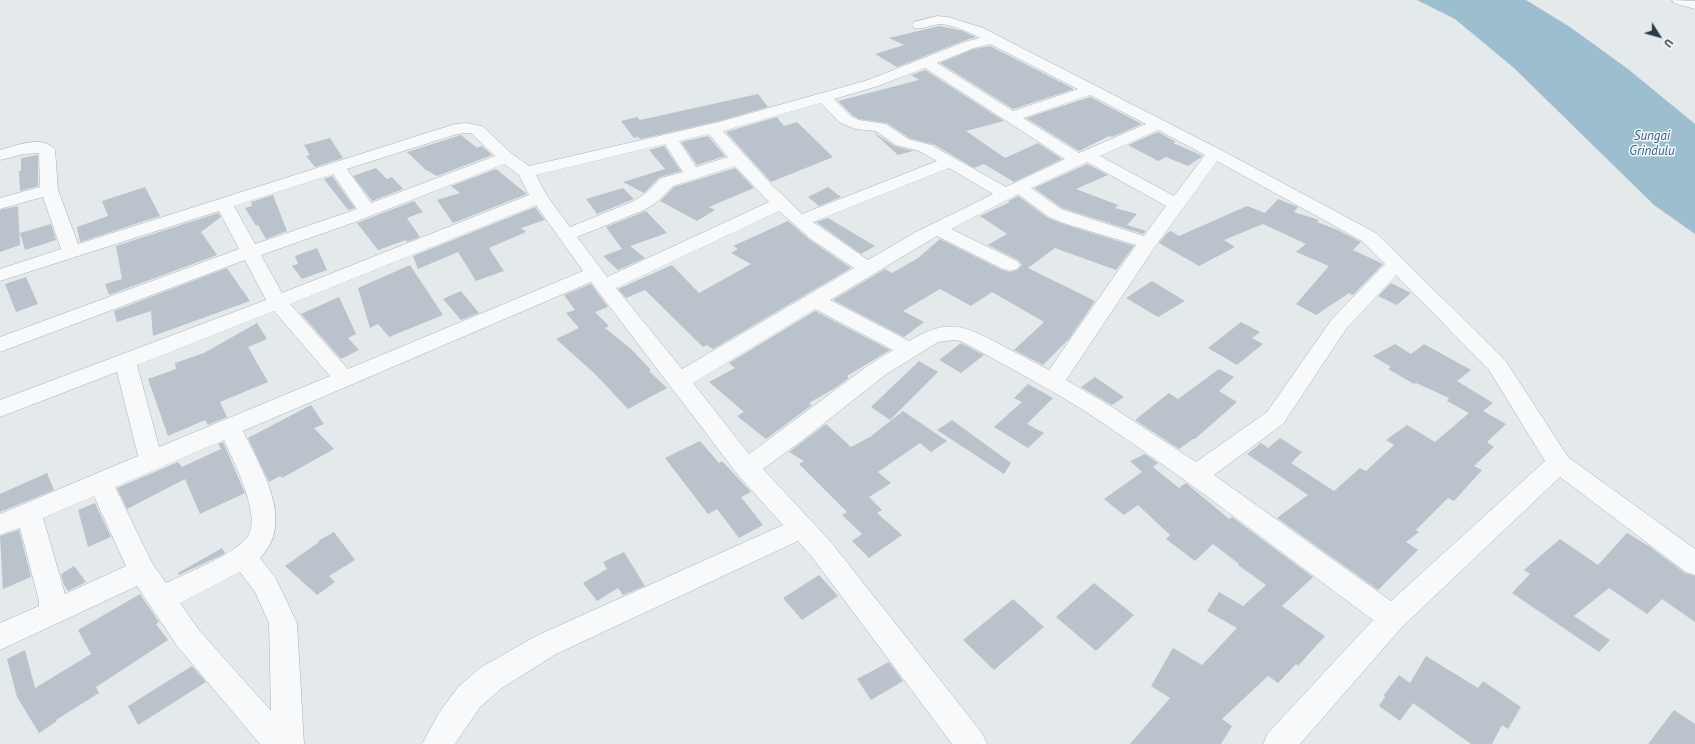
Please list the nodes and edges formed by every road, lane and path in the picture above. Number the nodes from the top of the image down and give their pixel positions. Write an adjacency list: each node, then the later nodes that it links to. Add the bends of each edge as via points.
1 (1678, 0): 2 (street)
2 (1695, 5)
3 (919, 25): 4 (street, via 942,20 978,31)
4 (992, 39): 5 (street); 6 (street)
5 (926, 62): 7 (street); 8 (street)
6 (1090, 90): 8 (street); 9 (street)
7 (824, 97): 10 (street); 17 (street, via 845,119 855,124 880,127 902,142 925,148)
8 (1011, 117): 15 (street)
9 (1157, 125): 12 (street); 15 (street)
10 (712, 128): 11 (street); 16 (street)
11 (669, 139): 19 (street); 20 (street)
12 (1215, 153): 27 (street); 35 (street, via 1369,237)
13 (0, 155): 21 (street, via 35,147 48,150)
14 (506, 158): 18 (street, via 476,130 466,128 441,133); 19 (street); 28 (street)
15 (1083, 158): 22 (street); 27 (street)
16 (739, 160): 20 (street); 25 (street)
17 (950, 162): 22 (street); 29 (street)
18 (337, 167): 24 (street); 28 (street)
19 (526, 172): 23 (street)
20 (692, 174): 31 (street, via 667,182 651,198 638,206)
21 (49, 190): 26 (street); 33 (street)
22 (1013, 191): 30 (street); 32 (street, via 1069,219)
23 (539, 197): 31 (street); 41 (street)
24 (224, 203): 33 (street); 34 (street)
25 (782, 203): 29 (street); 39 (street)
26 (0, 204)
27 (1176, 204): 32 (street)
28 (368, 211): 34 (street)
29 (800, 221): 37 (street)
30 (937, 229): 36 (street); 37 (street)
31 (566, 235): 39 (street)
32 (1148, 243): 47 (street)
33 (72, 252): 38 (street)
34 (250, 252): 41 (street); 42 (street)
35 (1397, 263): 51 (street, via 1497,365); 53 (street, via 1339,324 1275,418)
36 (1010, 265)
37 (869, 270): 40 (street)
38 (0, 275)
39 (599, 280): 45 (street); 46 (street)
40 (815, 301): 43 (street); 46 (street)
41 (277, 302): 44 (street); 45 (street)
42 (0, 345)
43 (910, 350): 47 (street, via 933,336 944,333 966,335); 52 (street, via 877,370)
44 (125, 361): 48 (street); 50 (street)
45 (345, 379): 49 (street)
46 (679, 381): 52 (street)
47 (1053, 382): 53 (street)
48 (0, 409)
49 (230, 428): 50 (street); 58 (street, via 262,503 265,519 263,535)
50 (151, 461): 54 (street)
51 (1559, 463): 59 (street); 63 (street)
52 (747, 468): 57 (street)
53 (1196, 475): 63 (street)
54 (100, 482): 55 (street); 60 (street)
55 (29, 512): 56 (street); 62 (street, via 53,601)
56 (0, 525)
57 (802, 528): 67 (street, via 546,645 491,678 469,697); 68 (street, via 821,549)
58 (244, 557): 61 (street); 66 (street, via 265,585 283,623)
59 (1695, 564)
60 (142, 571): 61 (street); 62 (street)
61 (161, 599): 65 (street, via 188,638)
62 (52, 613): 64 (street)
63 (1392, 618): 69 (street)
64 (0, 637)
65 (280, 744)
66 (288, 744)
67 (438, 744)
68 (971, 744)
69 (1279, 744)

